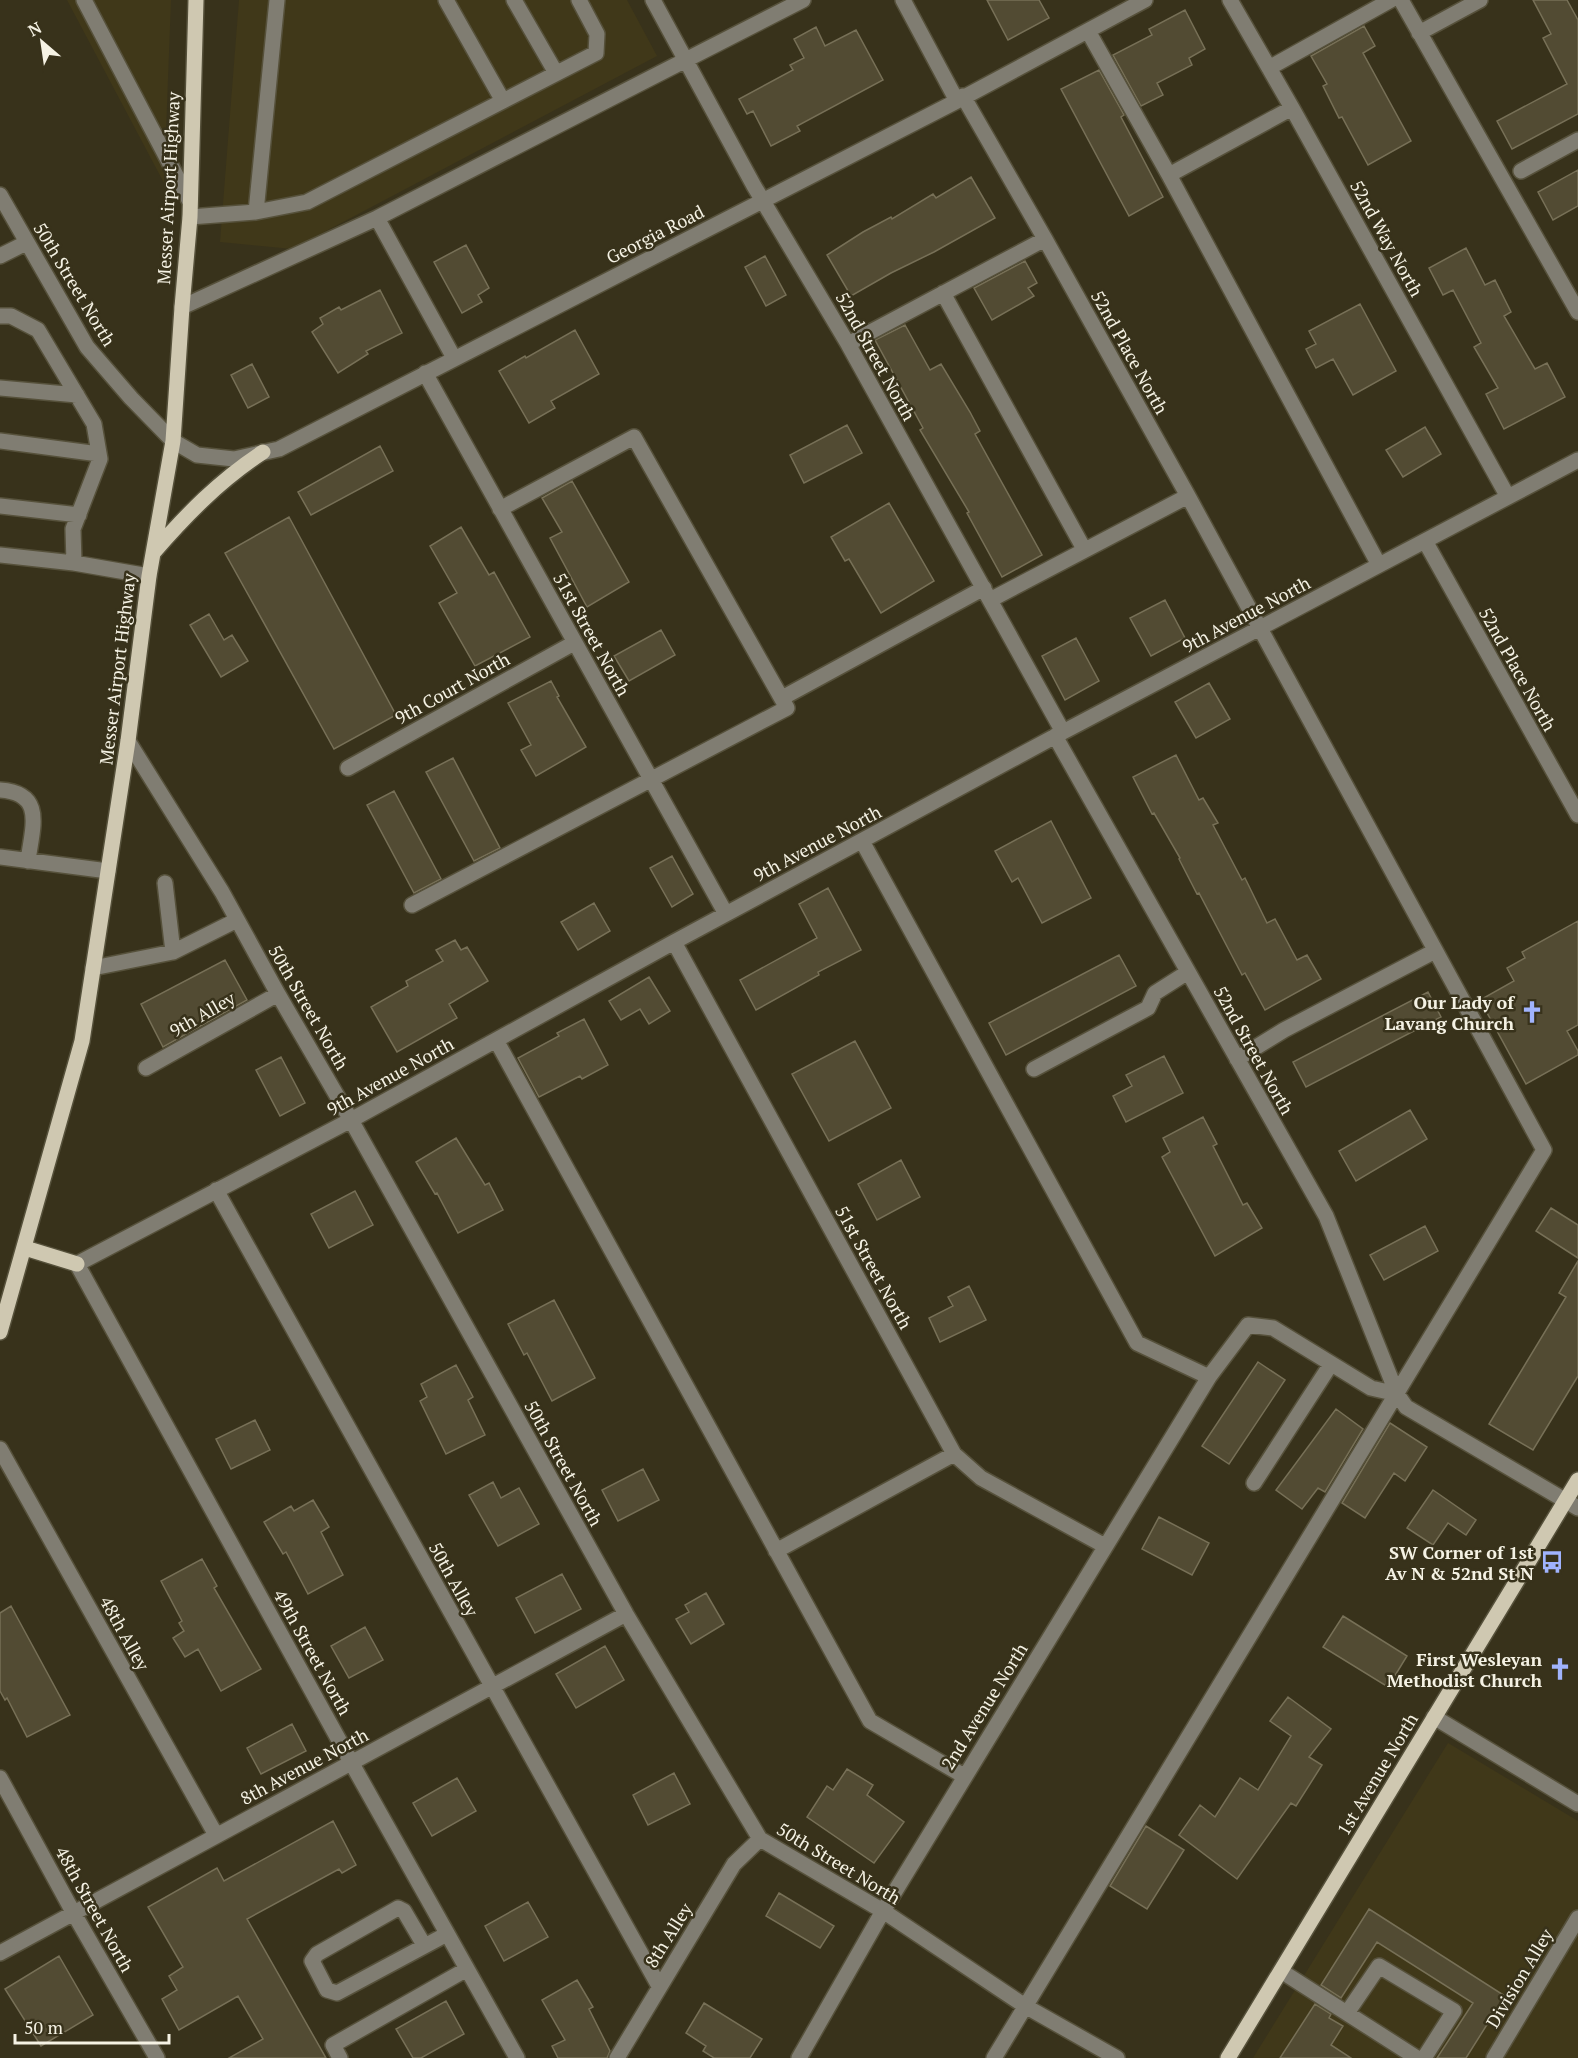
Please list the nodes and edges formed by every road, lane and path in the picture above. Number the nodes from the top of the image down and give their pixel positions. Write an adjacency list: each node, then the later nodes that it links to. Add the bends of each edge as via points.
1 (84, 0): 27 (street)
2 (196, 0): 27 (main road, Messer Airport Highway)
3 (277, 0): 29 (street)
4 (446, 0): 21 (street)
5 (514, 0): 19 (street)
6 (579, 0): 19 (street, via 597,34 596,52)
7 (653, 0): 17 (street, 52nd Street North)
8 (803, 0): 17 (street)
9 (903, 0): 20 (street, 52nd Place North)
10 (1145, 0): 15 (street, Georgia Road)
11 (1230, 0): 18 (street, 52nd Way North)
12 (1391, 0): 18 (street)
13 (1401, 0): 16 (street)
14 (1480, 0): 16 (street)
15 (1088, 31): 20 (street, Georgia Road); 25 (street)
16 (1419, 33): 37 (street)
17 (686, 60): 28 (street, 52nd Street North); 31 (street)
18 (1269, 68): 22 (street, 52nd Way North)
19 (556, 73): 21 (street)
20 (960, 99): 28 (street, Georgia Road); 32 (street, 52nd Place North)
21 (503, 101): 29 (street, via 308,202)
22 (1292, 108): 25 (street); 50 (street, 52nd Way North)
23 (1578, 140): 24 (street)
24 (1521, 171)
25 (1169, 175): 59 (street)
26 (0, 195): 33 (street, 50th Street North)
27 (189, 200): 30 (main road, Messer Airport Highway)
28 (763, 201): 39 (street, 52nd Street North); 40 (street, Georgia Road)
29 (256, 212): 30 (street)
30 (190, 217): 36 (main road, Messer Airport Highway)
31 (377, 218): 36 (street); 40 (street)
32 (1045, 238): 35 (street); 49 (street, 52nd Place North)
33 (26, 243): 34 (street); 45 (street, 50th Street North, via 87,347)
34 (0, 256)
35 (943, 293): 39 (street); 55 (street)
36 (182, 307): 45 (main road, Messer Airport Highway)
37 (1578, 312)
38 (0, 316): 43 (street, via 10,316 38,330)
39 (848, 344): 61 (street, 52nd Street North)
40 (454, 358): 41 (street, Georgia Road)
41 (425, 373): 46 (street, Georgia Road, via 279,449); 52 (street, 51st Street North)
42 (0, 388): 43 (street)
43 (77, 395): 47 (street, via 94,424)
44 (0, 441): 47 (street)
45 (174, 441): 46 (street, Georgia Road, via 197,455 234,459); 56 (main road, Messer Airport Highway)
46 (263, 452): 56 (main road, via 188,512)
47 (99, 454): 53 (street)
48 (1578, 460): 50 (street, 9th Avenue North)
49 (1188, 496): 55 (street); 62 (street, 52nd Place North)
50 (1508, 496): 54 (street, 9th Avenue North)
51 (0, 506): 53 (street)
52 (500, 508): 63 (street, 51st Street North); 64 (street, via 634,436)
53 (79, 515): 58 (street, via 73,529)
54 (1425, 541): 59 (street, 9th Avenue North); 70 (street, 52nd Place North)
55 (1084, 549): 61 (street)
56 (153, 553): 60 (main road, Messer Airport Highway)
57 (0, 555): 58 (street)
58 (74, 563): 60 (street)
59 (1379, 565): 62 (street, 9th Avenue North)
60 (149, 576): 66 (main road, Messer Airport Highway)
61 (987, 594): 64 (street); 65 (street, 52nd Street North)
62 (1259, 629): 65 (street, 9th Avenue North); 80 (street, 52nd Place North)
63 (574, 643): 67 (street, 9th Court North); 68 (street, 51st Street North)
64 (782, 698): 68 (street, via 787,708)
65 (1059, 734): 71 (street, 9th Avenue North); 83 (street, 52nd Street North)
66 (128, 741): 74 (main road, Messer Airport Highway); 78 (street, 50th Street North)
67 (348, 768)
68 (651, 780): 76 (street); 77 (street, 51st Street North)
69 (0, 790): 73 (street, via 28,799 34,813)
70 (1578, 815)
71 (862, 841): 77 (street, 9th Avenue North); 95 (street, via 1137,1342)
72 (0, 857): 73 (street)
73 (28, 861): 74 (street)
74 (108, 871): 82 (main road, Messer Airport Highway)
75 (165, 883): 81 (street)
76 (411, 906)
77 (726, 914): 79 (street, 9th Avenue North)
78 (237, 920): 81 (street); 84 (street, 50th Street North)
79 (674, 942): 85 (street, 9th Avenue North); 98 (street, 51st Street North)
80 (1435, 951): 86 (street); 96 (street, 52nd Place North, via 1544,1150)
81 (173, 952): 82 (street)
82 (93, 968): 91 (main road, Messer Airport Highway, via 82,1041)
83 (1188, 972): 86 (street, 52nd Street North); 88 (street, via 1155,993 1148,1008)
84 (278, 994): 87 (street, 9th Alley); 89 (street, 50th Street North)
85 (496, 1040): 89 (street, 9th Avenue North); 103 (street)
86 (1237, 1059): 96 (street, 52nd Street North, via 1326,1216)
87 (146, 1068)
88 (1034, 1069)
89 (351, 1120): 90 (street, 9th Avenue North); 104 (street, 50th Street North)
90 (216, 1190): 92 (street, 9th Avenue North); 105 (street, 50th Alley)
91 (25, 1248): 92 (main road); 93 (main road, Messer Airport Highway)
92 (77, 1264): 107 (street, 49th Street North)
93 (0, 1332)
94 (1331, 1364): 95 (street, 52nd Street North, via 1273,1328 1248,1325); 96 (street, 52nd Street North, via 1371,1388); 100 (street)
95 (1209, 1377): 102 (street, 2nd Avenue North)
96 (1397, 1394): 101 (street, 52nd Street North, via 1406,1407); 122 (street)
97 (0, 1449): 111 (street, 48th Alley)
98 (954, 1454): 102 (street, 51st Street North, via 981,1478); 103 (street)
99 (1578, 1480): 101 (main road, 1st Avenue North)
100 (1254, 1483)
101 (1572, 1504): 106 (main road, 1st Avenue North)
102 (1105, 1546): 108 (street, 2nd Avenue North)
103 (776, 1551): 108 (street, via 870,1721)
104 (626, 1614): 105 (street, 8th Avenue North); 112 (street, 50th Street North)
105 (492, 1686): 107 (street, 8th Avenue North); 121 (street, 50th Alley)
106 (1434, 1717): 110 (street); 120 (main road, 1st Avenue North)
107 (351, 1762): 111 (street, 8th Avenue North); 116 (street, 49th Street North)
108 (964, 1776): 113 (street, 2nd Avenue North)
109 (0, 1778): 114 (street, 48th Street North)
110 (1578, 1804)
111 (216, 1835): 114 (street, 8th Avenue North)
112 (759, 1839): 113 (street, 50th Street North); 121 (street, 8th Alley, via 734,1864)
113 (883, 1911): 122 (street, 50th Street North); 128 (street, 2nd Avenue North)
114 (73, 1912): 118 (street, 8th Avenue North); 124 (street, 48th Street North)
115 (1578, 1918): 134 (street, Division Alley)
116 (447, 1934): 117 (street); 119 (street, 49th Street North)
117 (424, 1945): 117 (street, via 337,1993 327,1990 312,1962 317,1954 398,1908 404,1911)
118 (0, 1953)
119 (467, 1969): 125 (street, via 333,2045); 126 (street, 49th Street North)
120 (1281, 1971): 123 (street); 131 (main road, 1st Avenue North)
121 (659, 1986): 127 (street, 8th Alley)
122 (1025, 2006): 129 (street); 130 (street, 50th Street North)
123 (1347, 2013): 132 (street); 133 (street, via 1379,1966 1454,2011)
124 (157, 2058)
125 (340, 2058)
126 (517, 2058)
127 (617, 2058)
128 (799, 2058)
129 (994, 2058)
130 (1117, 2058)
131 (1228, 2058)
132 (1417, 2058)
133 (1424, 2058)
134 (1494, 2058)

